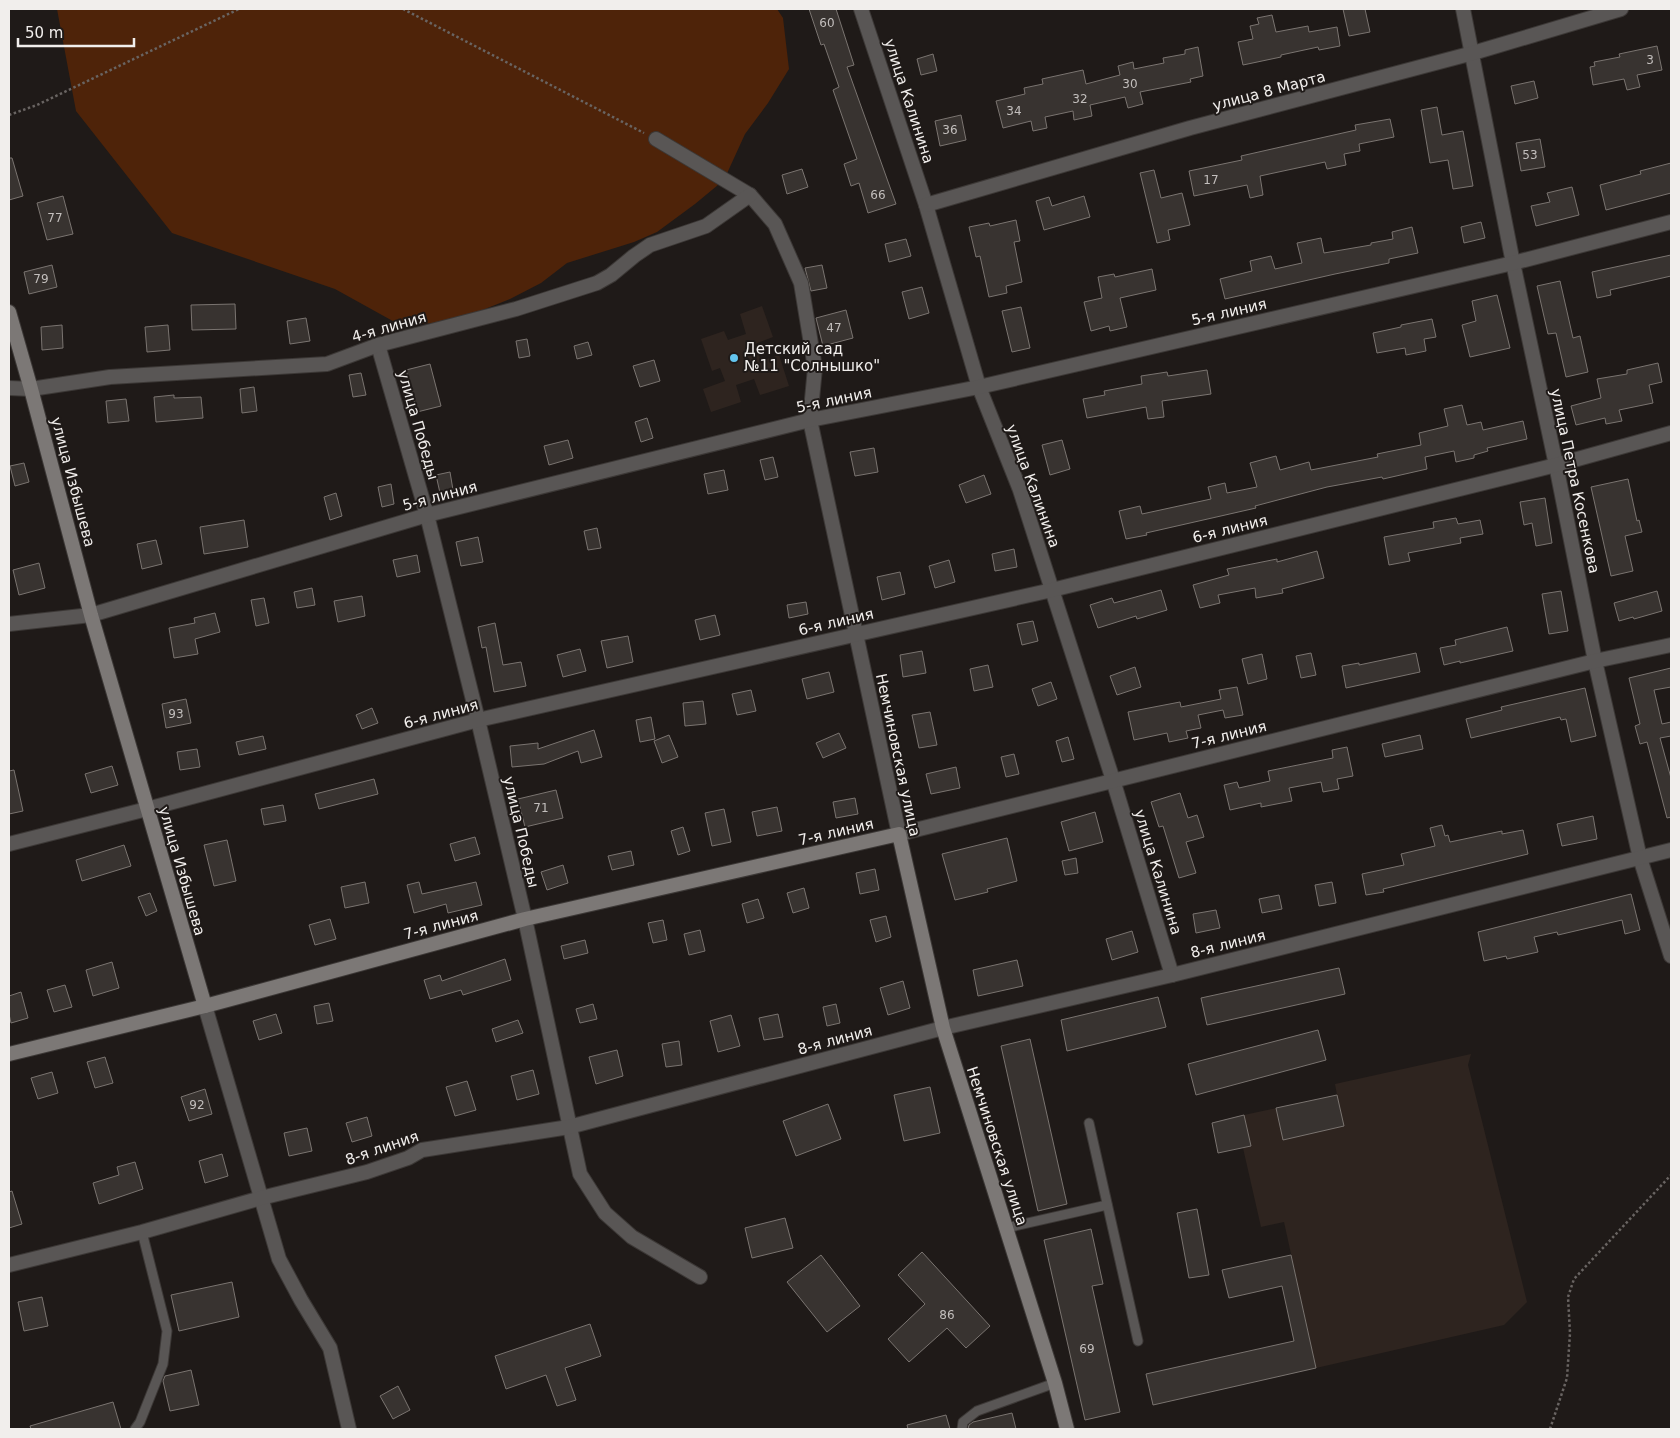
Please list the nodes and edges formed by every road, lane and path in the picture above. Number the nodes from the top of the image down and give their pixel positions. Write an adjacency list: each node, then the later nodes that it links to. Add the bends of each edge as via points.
1 (239, 9): 7 (path)
2 (403, 9): 8 (path)
3 (861, 9): 10 (street, улица Калинина)
4 (1464, 9): 6 (street, улица Петра Косенкова)
5 (1621, 9): 6 (street, улица 8 Марта)
6 (1473, 53): 10 (street, улица 8 Марта, via 1190,128); 12 (street, улица Петра Косенкова)
7 (9, 115)
8 (656, 139): 9 (street, Немчиновская улица)
9 (750, 195): 14 (street, 4-я линия, via 706,226 650,245 597,283 516,309); 18 (street, Немчиновская улица, via 775,224 801,283 815,368)
10 (926, 205): 15 (street, улица Калинина)
11 (1671, 222): 12 (street, 5-я линия)
12 (1513, 264): 15 (street, 5-я линия); 20 (street, улица Петра Косенкова)
13 (9, 312): 17 (main road, улица Избышева)
14 (378, 345): 17 (street, 4-я линия, via 327,364 110,377); 21 (street, улица Победы)
15 (979, 387): 18 (street, 5-я линия); 22 (street, улица Калинина, via 1020,490)
16 (9, 388): 17 (street, 4-я линия)
17 (31, 389): 23 (main road, улица Избышева)
18 (810, 420): 21 (street, 5-я линия); 25 (street, Немчиновская улица)
19 (1671, 433): 20 (street, 6-я линия)
20 (1556, 465): 22 (street, 6-я линия); 27 (street, улица Петра Косенкова)
21 (427, 515): 23 (street, 5-я линия); 28 (street, улица Победы)
22 (1052, 590): 25 (street, 6-я линия); 29 (street, улица Калинина)
23 (91, 615): 24 (street, 5-я линия); 30 (main road, улица Избышева)
24 (9, 624)
25 (855, 634): 28 (street, 6-я линия); 31 (street, Немчиновская улица)
26 (1671, 645): 27 (street, 7-я линия)
27 (1595, 661): 29 (street, 7-я линия); 34 (street, улица Петра Косенкова)
28 (478, 720): 30 (street, 6-я линия); 35 (street, улица Победы)
29 (1113, 780): 31 (street, 7-я линия); 37 (street, улица Калинина)
30 (147, 809): 32 (street, 6-я линия); 38 (main road, улица Избышева)
31 (899, 834): 35 (main road, 7-я линия); 39 (main road, Немчиновская улица)
32 (9, 844)
33 (1671, 850): 34 (street, 8-я линия)
34 (1640, 858): 36 (street, улица Петра Косенкова); 37 (street, 8-я линия)
35 (525, 919): 38 (main road, 7-я линия); 42 (street, улица Победы)
36 (1671, 956)
37 (1172, 975): 39 (street, 8-я линия)
38 (205, 1006): 40 (main road, 7-я линия); 44 (street, улица Избышева)
39 (943, 1028): 42 (street, 8-я линия); 46 (main road, Немчиновская улица)
40 (9, 1054)
41 (1089, 1124): 45 (lane)
42 (569, 1127): 44 (street, 8-я линия, via 422,1150 367,1172); 49 (street, улица Победы, via 580,1174 605,1213 632,1237)
43 (1671, 1175): 56 (path, via 1574,1279 1568,1297 1567,1378)
44 (261, 1198): 47 (street, 8-я линия); 53 (street, улица Избышева, via 279,1259 330,1348)
45 (1107, 1205): 46 (lane); 50 (lane)
46 (1006, 1228): 51 (main road, Немчиновская улица)
47 (142, 1232): 48 (street, 8-я линия); 52 (lane, via 167,1331 163,1364)
48 (9, 1265)
49 (700, 1277)
50 (1138, 1342)
51 (1056, 1383): 54 (lane, via 977,1411 963,1422); 55 (main road, Немчиновская улица)
52 (135, 1429)
53 (349, 1429)
54 (962, 1429)
55 (1067, 1429)
56 (1550, 1429)

